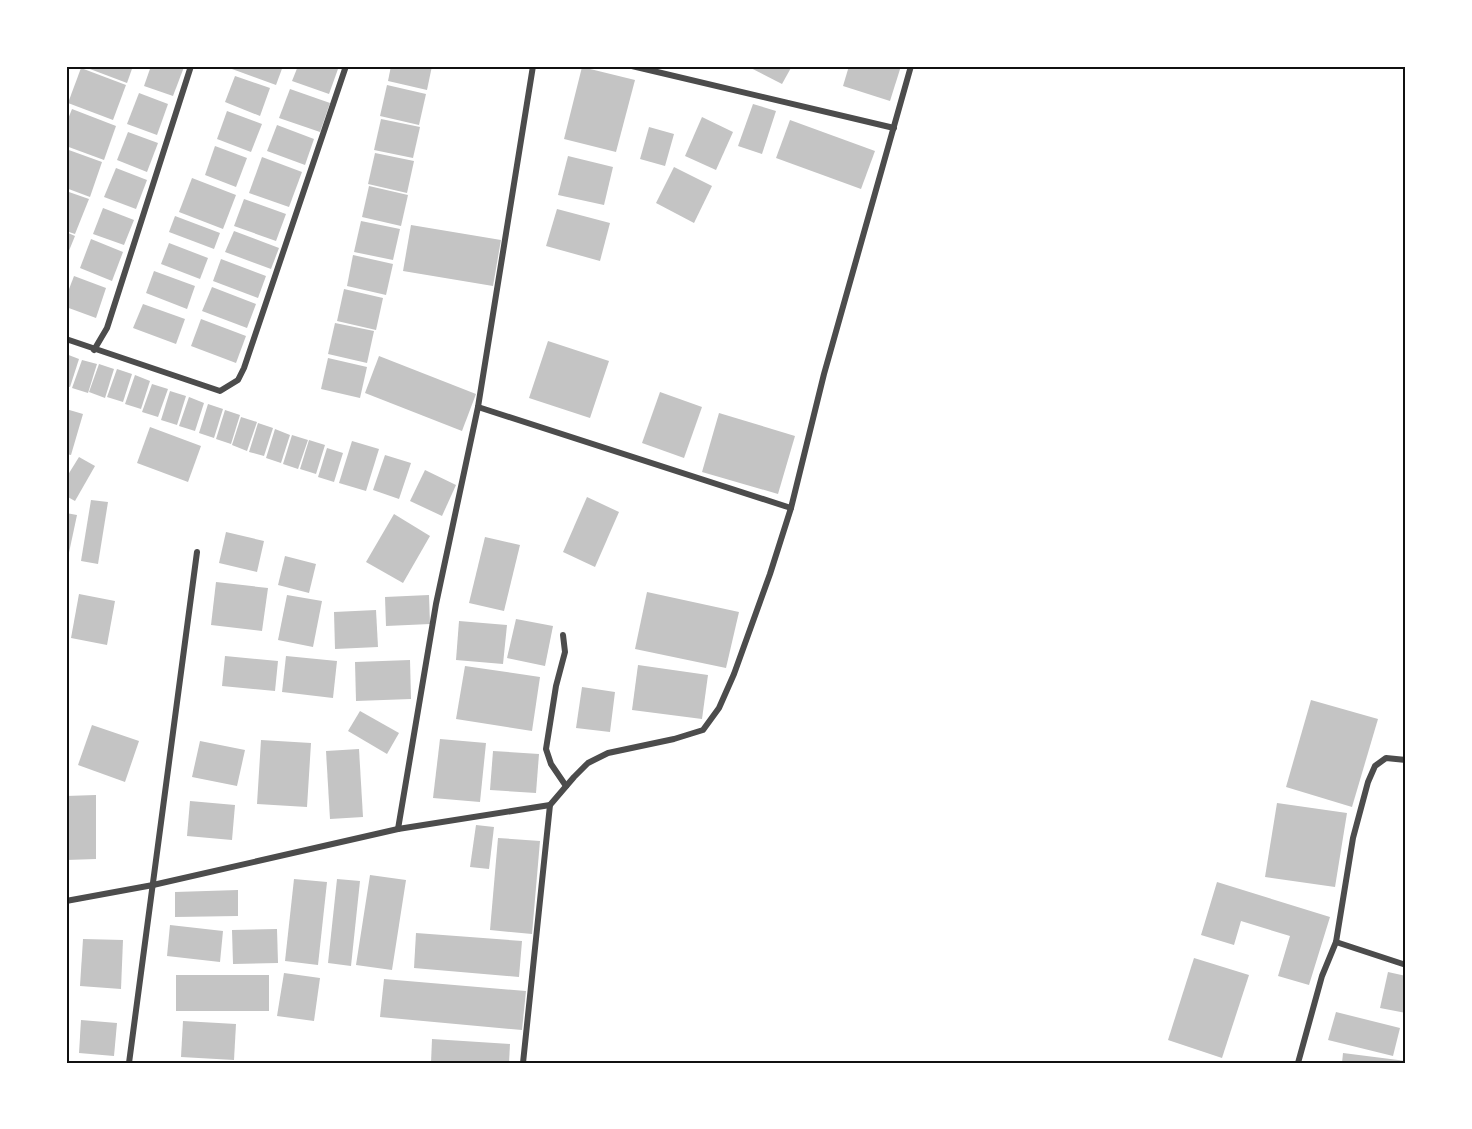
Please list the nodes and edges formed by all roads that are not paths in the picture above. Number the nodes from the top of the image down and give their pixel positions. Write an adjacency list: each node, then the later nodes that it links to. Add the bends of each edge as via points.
1 (191, 66): 8 (street, via 107,328)
2 (345, 66): 8 (street, via 238,380 220,391)
3 (533, 66): 9 (street)
4 (632, 66): 6 (street)
5 (911, 66): 6 (street)
6 (894, 128): 10 (street, via 824,374)
7 (66, 339): 8 (street)
8 (94, 350)
9 (478, 406): 10 (street); 16 (street, via 436,603)
10 (791, 508): 14 (street, via 734,674 703,730 608,753 588,763)
11 (197, 552): 17 (street)
12 (563, 635): 14 (street, via 565,652 546,748 551,764)
13 (1406, 760): 19 (street, via 1386,758 1375,766 1368,782 1353,838)
14 (566, 786): 15 (street)
15 (550, 805): 16 (street); 22 (street)
16 (398, 829): 17 (street)
17 (153, 885): 18 (street); 21 (street)
18 (66, 901)
19 (1336, 942): 20 (street); 23 (street, via 1322,976)
20 (1406, 965)
21 (129, 1063)
22 (523, 1063)
23 (1298, 1063)

